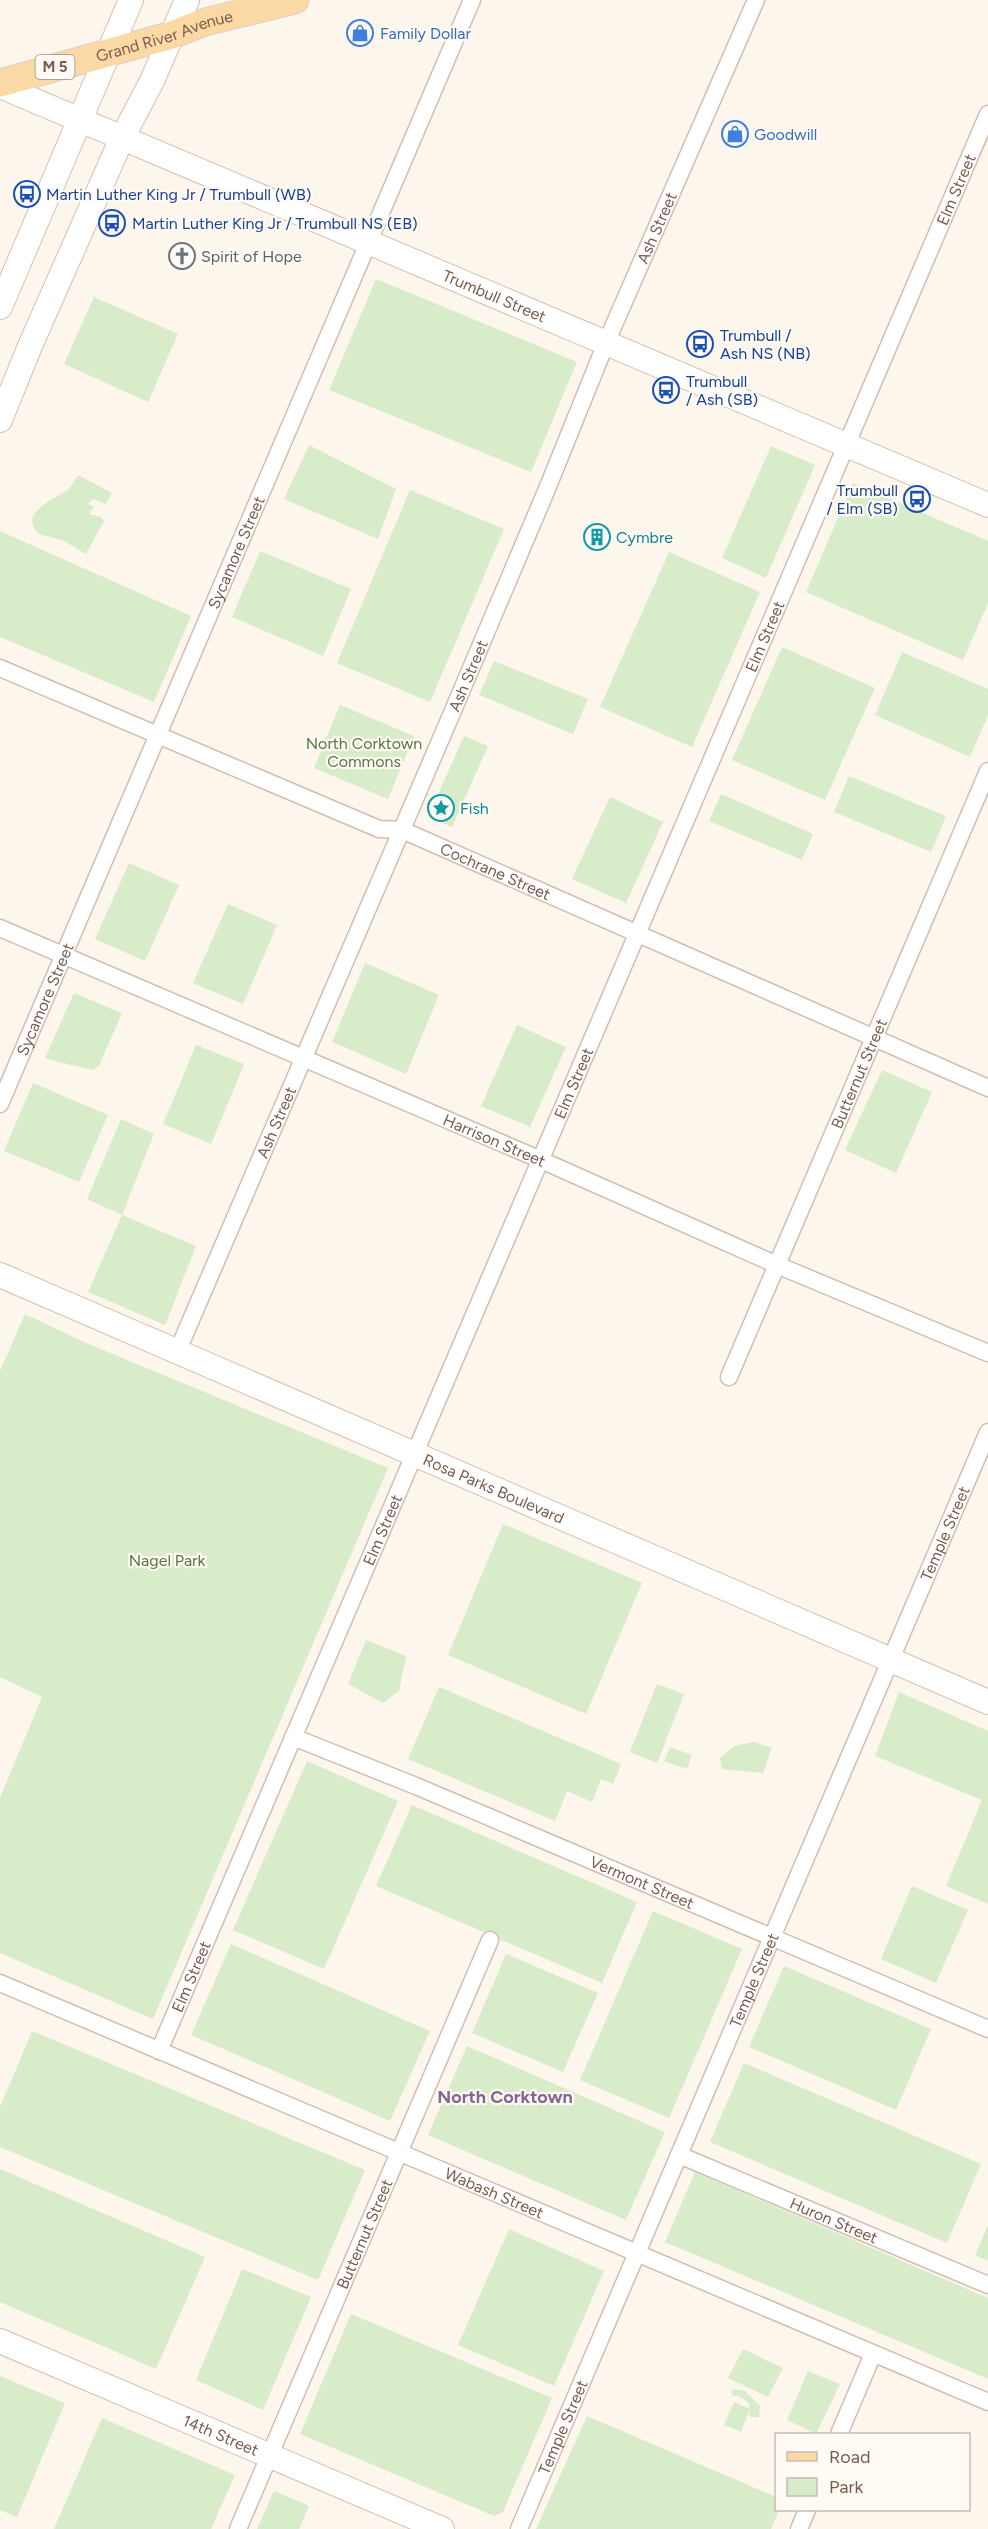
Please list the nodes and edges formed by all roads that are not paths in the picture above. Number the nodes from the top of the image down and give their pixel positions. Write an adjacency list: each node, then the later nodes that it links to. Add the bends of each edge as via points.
1 (131, 0): 7 (street)
2 (187, 0): 6 (street)
3 (295, 0): 6 (main road, Grand River Avenue / M 5, via 205,22)
4 (472, 0): 12 (street, Sycamore Street)
5 (756, 0): 14 (street, Ash Street)
6 (172, 35): 7 (main road, Grand River Avenue / M 5); 11 (street)
7 (110, 51): 8 (main road, Grand River Avenue / M 5); 10 (street)
8 (0, 85): 10 (street, Trumbull Street)
9 (988, 114): 18 (street, Elm Street)
10 (80, 120): 11 (street, Trumbull Street); 13 (street)
11 (122, 138): 12 (street, Trumbull Street); 15 (street)
12 (368, 242): 14 (street, Trumbull Street); 21 (street, Sycamore Street)
13 (0, 307)
14 (606, 343): 18 (street, Trumbull Street); 23 (street, Ash Street)
15 (30, 346): 16 (street, via 10,367); 17 (street)
16 (0, 367)
17 (0, 420)
18 (845, 445): 19 (street, Trumbull Street); 25 (street, Elm Street)
19 (988, 506)
20 (0, 668): 21 (street, Cochrane Street)
21 (157, 736): 23 (street, Cochrane Street, via 379,829); 26 (street, Sycamore Street)
22 (988, 771): 27 (street, Butternut Street)
23 (402, 831): 25 (street, Cochrane Street); 28 (street, Ash Street)
24 (0, 928): 26 (street, Harrison Street)
25 (637, 934): 27 (street, Cochrane Street); 31 (street, Elm Street)
26 (64, 956): 28 (street, Harrison Street); 30 (street, Sycamore Street)
27 (873, 1040): 29 (street, Cochrane Street); 32 (street, Butternut Street)
28 (303, 1059): 31 (street, Harrison Street); 34 (street, Ash Street)
29 (988, 1088)
30 (0, 1104)
31 (541, 1160): 32 (street, Harrison Street); 38 (street, Elm Street)
32 (777, 1265): 35 (street, Harrison Street); 36 (street, Butternut Street)
33 (0, 1275): 34 (street, Rosa Parks Boulevard)
34 (178, 1350): 38 (street, Rosa Parks Boulevard)
35 (988, 1353)
36 (729, 1377)
37 (988, 1432): 39 (street, Temple Street)
38 (414, 1454): 39 (street, Rosa Parks Boulevard); 41 (street, Elm Street)
39 (891, 1659): 40 (street, Rosa Parks Boulevard); 42 (street, Temple Street)
40 (988, 1702)
41 (293, 1737): 42 (street, Vermont Street); 46 (street, Elm Street)
42 (773, 1936): 45 (street, Vermont Street); 48 (street, Temple Street)
43 (490, 1940): 47 (street, Butternut Street)
44 (0, 1983): 46 (street, Wabash Street)
45 (988, 2029)
46 (159, 2051): 47 (street, Wabash Street)
47 (399, 2152): 49 (street, Wabash Street); 55 (street, Butternut Street)
48 (679, 2155): 49 (street, Temple Street); 50 (street, Huron Street)
49 (637, 2253): 52 (street, Wabash Street); 59 (street, Temple Street)
50 (988, 2285)
51 (0, 2341): 55 (street, 14th Street)
52 (873, 2354): 53 (street, Wabash Street); 54 (street)
53 (988, 2402)
54 (839, 2433)
55 (269, 2456): 57 (street, Butternut Street); 58 (street, 14th Street)
56 (807, 2511): 60 (street)
57 (238, 2529)
58 (442, 2529)
59 (519, 2529)
60 (799, 2529)

